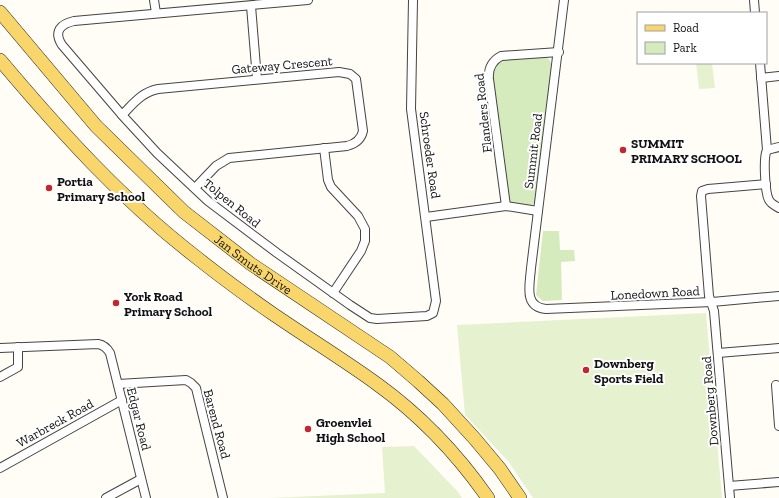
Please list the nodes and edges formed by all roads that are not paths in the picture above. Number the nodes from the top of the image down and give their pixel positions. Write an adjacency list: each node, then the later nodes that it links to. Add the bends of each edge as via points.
1 (154, 0): 9 (street)
2 (308, 0): 6 (street)
3 (413, 0): 25 (street, Schroeder Road, via 411,109)
4 (564, 0): 10 (street, Summit Road)
5 (754, 0): 8 (street)
6 (251, 6): 9 (street); 15 (street)
7 (0, 12): 48 (main road, Jan Smuts Drive, via 96,126 184,212 251,264 390,357 418,380 475,439)
8 (755, 12)
9 (156, 14): 16 (street, Tolpen Road, via 74,21 63,25 59,31 62,45)
10 (559, 52): 22 (street, Flanders Road, via 502,56 494,61 490,68 489,79); 24 (street, Summit Road)
11 (0, 60): 47 (main road, via 87,158 144,214 195,257 400,403 453,453)
12 (760, 64): 14 (street)
13 (779, 76): 14 (street)
14 (761, 78): 19 (street)
15 (257, 79): 16 (street, Gateway Crescent, via 153,90 141,96); 18 (street, Gateway Crescent, via 339,72 354,76 358,84 362,135 350,146)
16 (122, 115): 21 (street, Tolpen Road, via 157,153)
17 (779, 147): 19 (street)
18 (324, 148): 21 (street, Gateway Crescent, via 229,158 216,166); 26 (street, via 331,187 358,216 365,229 361,250)
19 (767, 150): 20 (street, via 764,163)
20 (766, 184): 23 (street, via 768,200); 28 (street, Downberg Road, via 708,189 701,194 709,296)
21 (195, 188): 26 (street, Tolpen Road, via 222,212)
22 (506, 206): 24 (street); 25 (street)
23 (779, 208)
24 (538, 211): 29 (street, Summit Road, via 529,291)
25 (426, 217): 30 (street, Schroeder Road, via 436,301)
26 (333, 293): 30 (street, Tolpen Road, via 366,316 373,318 425,317)
27 (779, 296): 28 (street, Lonedown Road)
28 (712, 302): 29 (street, Lonedown Road, via 546,310); 34 (street, Downberg Road)
29 (533, 305)
30 (433, 313)
31 (18, 347): 32 (street); 35 (street, via 18,367); 36 (street, Edgar Road, via 98,344 106,347 110,353)
32 (0, 348)
33 (779, 348): 34 (street)
34 (718, 353): 43 (street, Downberg Road)
35 (0, 377)
36 (118, 384): 38 (street, Edgar Road); 46 (street, Barend Road, via 186,380 196,388)
37 (776, 385): 39 (street)
38 (122, 400): 40 (street, Warbreck Road); 41 (street, Edgar Road)
39 (779, 426)
40 (0, 468)
41 (141, 479): 44 (street); 45 (street, Edgar Road)
42 (779, 482): 43 (street)
43 (729, 486): 49 (street, Downberg Road)
44 (106, 498)
45 (146, 498)
46 (224, 498)
47 (488, 498)
48 (520, 498)
49 (730, 498)

